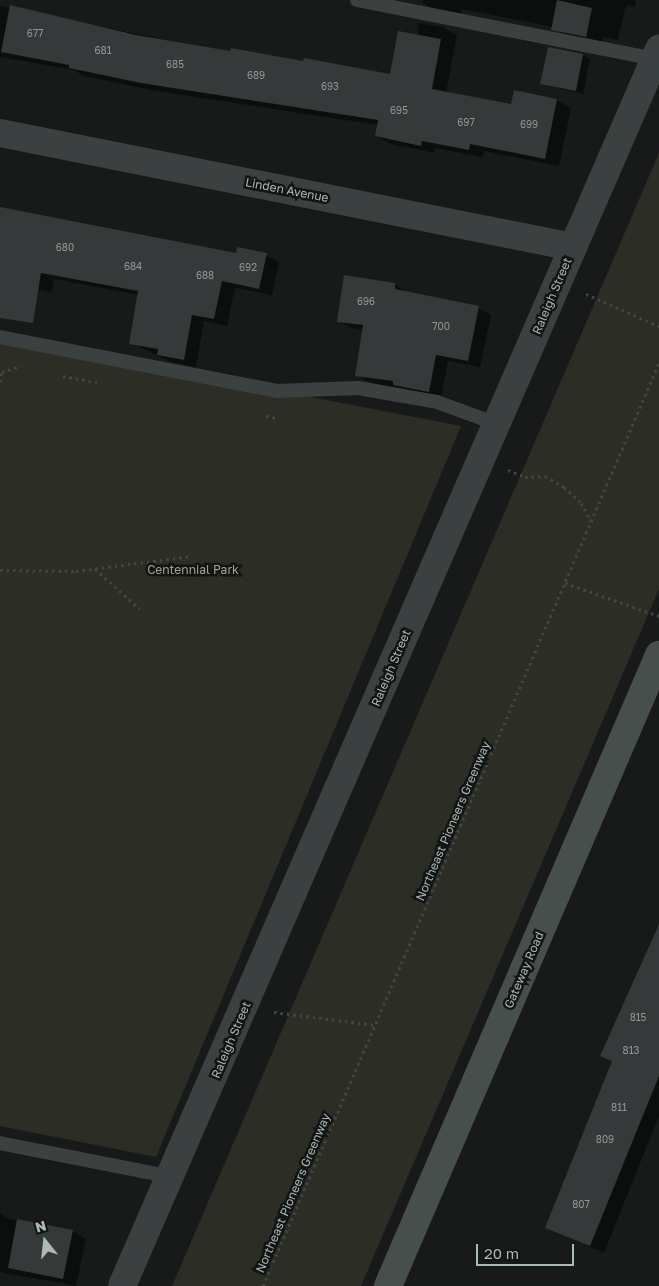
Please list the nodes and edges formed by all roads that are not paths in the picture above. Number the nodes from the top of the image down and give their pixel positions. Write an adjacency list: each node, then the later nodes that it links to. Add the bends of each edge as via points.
1 (357, 0): 2 (lane)
2 (657, 54): 4 (street, Raleigh Street)
3 (0, 133): 4 (street, Linden Avenue)
4 (573, 247): 6 (street, Raleigh Street)
5 (0, 337): 6 (lane, via 277,391 358,388 437,402)
6 (497, 424): 9 (street, Raleigh Street)
7 (658, 658): 11 (main road, Gateway Road)
8 (0, 1143): 9 (lane)
9 (172, 1177): 10 (street, Raleigh Street)
10 (122, 1286)
11 (388, 1286)

